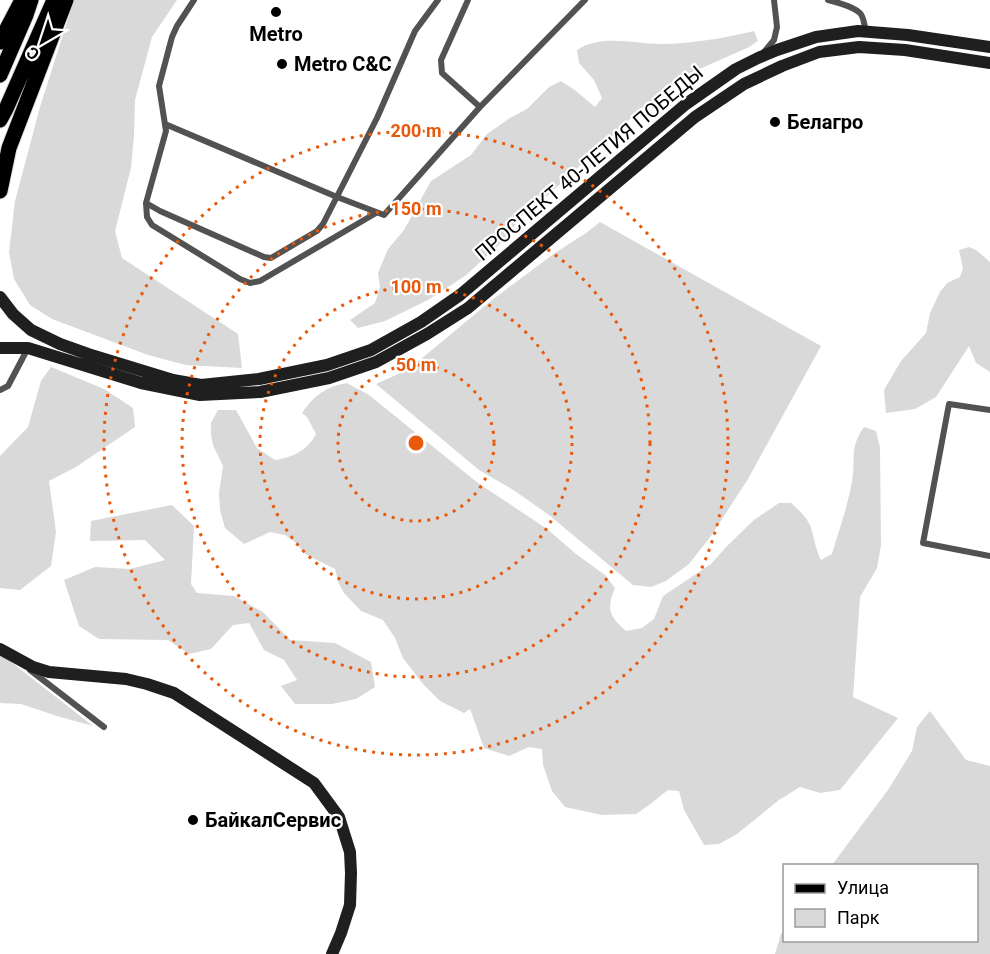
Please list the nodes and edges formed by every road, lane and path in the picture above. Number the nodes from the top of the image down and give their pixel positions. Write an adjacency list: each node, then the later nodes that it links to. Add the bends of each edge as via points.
1 (22, 0): 12 (main road)
2 (31, 0): 17 (main road)
3 (54, 0): 19 (main road)
4 (66, 0): 21 (main road, via 9,148)
5 (194, 0): 20 (lane, via 172,37 160,81)
6 (438, 0): 22 (lane, via 415,31)
7 (468, 0): 18 (lane, via 441,60 442,73)
8 (585, 0): 18 (lane)
9 (774, 0): 15 (lane, via 774,40)
10 (828, 0): 11 (lane, via 859,12)
11 (866, 32): 13 (main road, ПРОСПЕКТ 40-ЛЕТИЯ ПОБЕДЫ); 14 (main road); 15 (main road, ПРОСПЕКТ 40-ЛЕТИЯ ПОБЕДЫ, via 816,37)
12 (0, 42)
13 (990, 47)
14 (866, 48): 16 (main road, ПРОСПЕКТ 40-ЛЕТИЯ ПОБЕДЫ); 27 (main road, ПРОСПЕКТ 40-ЛЕТИЯ ПОБЕДЫ, via 819,52 744,84 695,117 468,308 376,362 329,378 260,392 200,395 141,383)
15 (759, 58): 25 (main road, ПРОСПЕКТ 40-ЛЕТИЯ ПОБЕДЫ, via 686,104 460,295 371,350 327,365 259,379 201,385 172,380 60,344 31,330)
16 (990, 63)
17 (0, 75)
18 (480, 107): 24 (lane, via 384,215)
19 (0, 120)
20 (165, 124): 22 (lane); 23 (lane)
21 (0, 191)
22 (337, 197): 23 (lane, via 320,229 271,258); 24 (lane)
23 (146, 202): 24 (lane, via 152,225 250,283 260,281)
24 (376, 213)
25 (0, 297)
26 (0, 348): 27 (main road, ПРОСПЕКТ 40-ЛЕТИЯ ПОБЕДЫ)
27 (28, 348): 28 (lane, via 8,386)
28 (0, 390)
29 (990, 410): 30 (lane, via 949,404 923,543)
30 (990, 556)
31 (0, 648): 32 (main road)
32 (16, 658): 33 (lane); 34 (main road, via 49,672 126,679 174,693 314,783 339,817 350,852 350,905)
33 (104, 727)
34 (332, 954)

